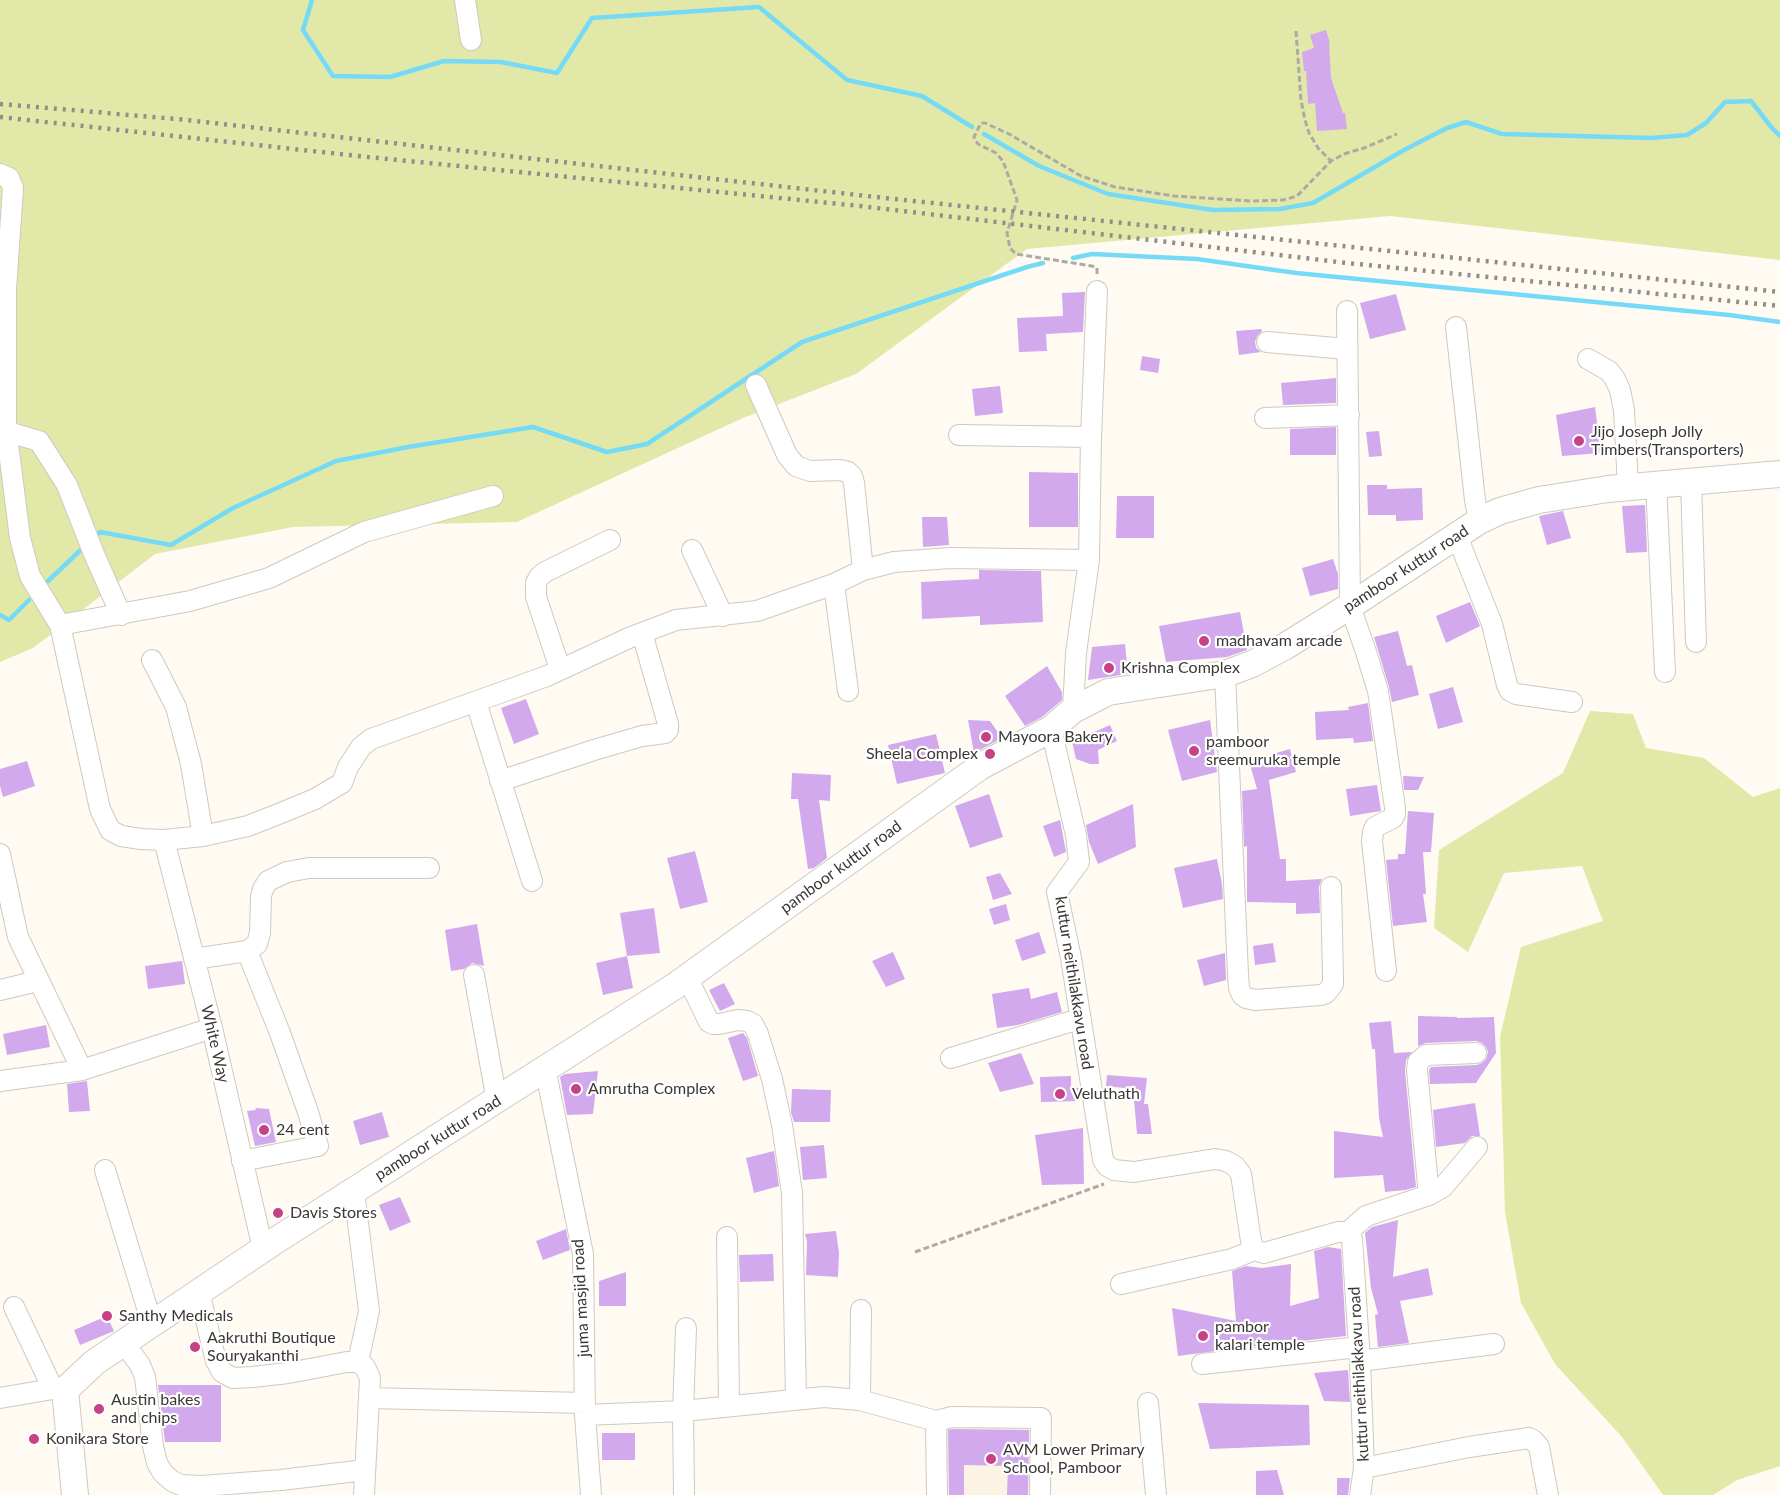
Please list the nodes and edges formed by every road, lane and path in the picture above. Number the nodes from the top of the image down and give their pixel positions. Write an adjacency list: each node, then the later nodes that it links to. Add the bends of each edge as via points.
1 (465, 0): 3 (street)
2 (1296, 31): 5 (path, via 1305,120 1318,148)
3 (471, 40)
4 (1397, 134): 5 (path)
5 (1331, 161): 7 (path, via 1291,199 1251,201 1174,196 1115,187 1081,176 1009,134 981,123 975,140 1003,161 1017,200 1007,233 1010,248 1016,254 1095,267)
6 (0, 174): 16 (street, via 9,178 13,189 6,289)
7 (1097, 291): 18 (street)
8 (1347, 311): 11 (street)
9 (1456, 327): 24 (street)
10 (1267, 342): 11 (street)
11 (1347, 349): 14 (street)
12 (1588, 359): 22 (street, via 1609,371 1620,390)
13 (756, 385): 29 (street, via 787,455 796,466 810,471 840,470 852,476)
14 (1349, 416): 15 (street); 31 (street)
15 (1265, 418)
16 (4, 433): 32 (street, via 39,441 68,485); 34 (street, via 20,538 30,576)
17 (959, 435): 18 (street)
18 (1091, 437): 28 (street)
19 (1780, 474): 20 (main road, pamboor kuttur road)
20 (1691, 481): 21 (main road, pamboor kuttur road); 36 (street)
21 (1656, 484): 22 (main road, pamboor kuttur road); 39 (street)
22 (1628, 487): 24 (main road, pamboor kuttur road, via 1539,500)
23 (493, 496): 32 (street, via 364,532 269,578 190,601)
24 (1479, 521): 25 (main road, pamboor kuttur road)
25 (1456, 536): 31 (main road, pamboor kuttur road); 43 (street, via 1492,624 1510,691)
26 (610, 540): 38 (street, via 545,572 536,583 536,597)
27 (692, 550): 33 (street)
28 (1089, 560): 29 (street, via 951,558 894,562); 44 (street, via 1076,653)
29 (864, 570): 30 (street)
30 (834, 584): 33 (street, via 757,611); 41 (street)
31 (1350, 606): 40 (main road, pamboor kuttur road, via 1284,647); 56 (street, via 1378,691 1395,807 1393,818 1372,832)
32 (121, 615): 34 (street)
33 (723, 616): 35 (street, via 676,621)
34 (60, 626): 48 (street, via 100,809 110,830 121,836)
35 (642, 633): 38 (street); 46 (street, via 668,730)
36 (1696, 642)
37 (152, 660): 47 (street, via 176,707 191,764)
38 (560, 669): 42 (street)
39 (1665, 672)
40 (1225, 674): 44 (main road, pamboor kuttur road, via 1108,692); 52 (street, via 1239,981 1246,998 1321,995 1330,988)
41 (848, 691)
42 (476, 702): 46 (street); 47 (street, via 371,740 361,747 342,783 315,799 248,826)
43 (1572, 702)
44 (1073, 710): 45 (main road, pamboor kuttur road)
45 (1051, 729): 58 (main road, pamboor kuttur road, via 981,766); 61 (street, kuttur neithilakkavu road, via 1079,862 1057,892)
46 (500, 781): 51 (street)
47 (203, 836): 48 (street)
48 (164, 840): 55 (street, White Way)
49 (0, 854): 53 (street)
50 (429, 868): 54 (street, via 309,868 275,877 268,881 261,897 257,944)
51 (532, 881)
52 (1331, 887)
53 (7, 927): 59 (street)
54 (247, 951): 55 (street); 70 (street, via 318,1146)
55 (194, 959): 62 (street, White Way)
56 (1386, 971)
57 (474, 975): 68 (street)
58 (687, 977): 65 (main road, pamboor kuttur road); 94 (street, via 709,1022 738,1020 753,1024 772,1079 792,1193)
59 (38, 981): 60 (street); 66 (street)
60 (0, 990)
61 (1079, 1018): 64 (street); 72 (street, kuttur neithilakkavu road, via 1103,1160)
62 (212, 1028): 66 (street); 70 (street, White Way)
63 (1476, 1053): 74 (street, via 1426,1054 1418,1062)
64 (951, 1058)
65 (545, 1068): 68 (main road, pamboor kuttur road); 98 (street, juma masjid road, via 583,1254)
66 (82, 1070): 67 (street)
67 (0, 1081)
68 (496, 1101): 73 (main road, pamboor kuttur road)
69 (1477, 1147): 74 (street, via 1443,1187)
70 (242, 1161): 77 (street, White Way)
71 (105, 1170): 84 (street)
72 (1114, 1170): 78 (street, via 1134,1172 1215,1159 1235,1166 1241,1174); 79 (path, via 1100,1186)
73 (354, 1191): 77 (main road, pamboor kuttur road); 89 (street, via 369,1311)
74 (1429, 1195): 75 (street, via 1366,1216)
75 (1348, 1232): 78 (street, via 1264,1253); 88 (street, kuttur neithilakkavu road, via 1352,1239)
76 (727, 1236): 97 (street)
77 (263, 1249): 81 (main road, pamboor kuttur road)
78 (1254, 1250): 80 (street, via 1232,1259)
79 (915, 1252)
80 (1121, 1284)
81 (200, 1292): 84 (main road, pamboor kuttur road); 89 (street, via 216,1361 222,1372 233,1378)
82 (14, 1307): 91 (street)
83 (861, 1310): 95 (street)
84 (152, 1324): 86 (main road, pamboor kuttur road)
85 (686, 1328): 99 (street)
86 (124, 1343): 91 (main road, pamboor kuttur road); 102 (street, via 145,1377 153,1446 163,1473 172,1481 201,1486)
87 (1494, 1344): 88 (street)
88 (1360, 1354): 90 (street); 101 (street, kuttur neithilakkavu road)
89 (358, 1362): 93 (street, via 365,1366 370,1378)
90 (1202, 1364)
91 (59, 1390): 92 (street); 103 (main road)
92 (0, 1398)
93 (369, 1398): 98 (street); 102 (street)
94 (796, 1398): 95 (street); 97 (street)
95 (860, 1400): 100 (street)
96 (1148, 1403): 109 (street)
97 (729, 1406): 99 (street)
98 (585, 1409): 99 (street); 105 (street, juma masjid road)
99 (683, 1411): 106 (street)
100 (936, 1421): 107 (street); 108 (street, via 952,1417 1041,1418)
101 (1364, 1468): 110 (street, kuttur neithilakkavu road); 111 (street, via 1529,1438 1539,1447)
102 (365, 1470): 104 (street)
103 (75, 1495)
104 (364, 1495)
105 (591, 1495)
106 (684, 1495)
107 (937, 1495)
108 (1040, 1495)
109 (1156, 1495)
110 (1360, 1495)
111 (1548, 1495)

